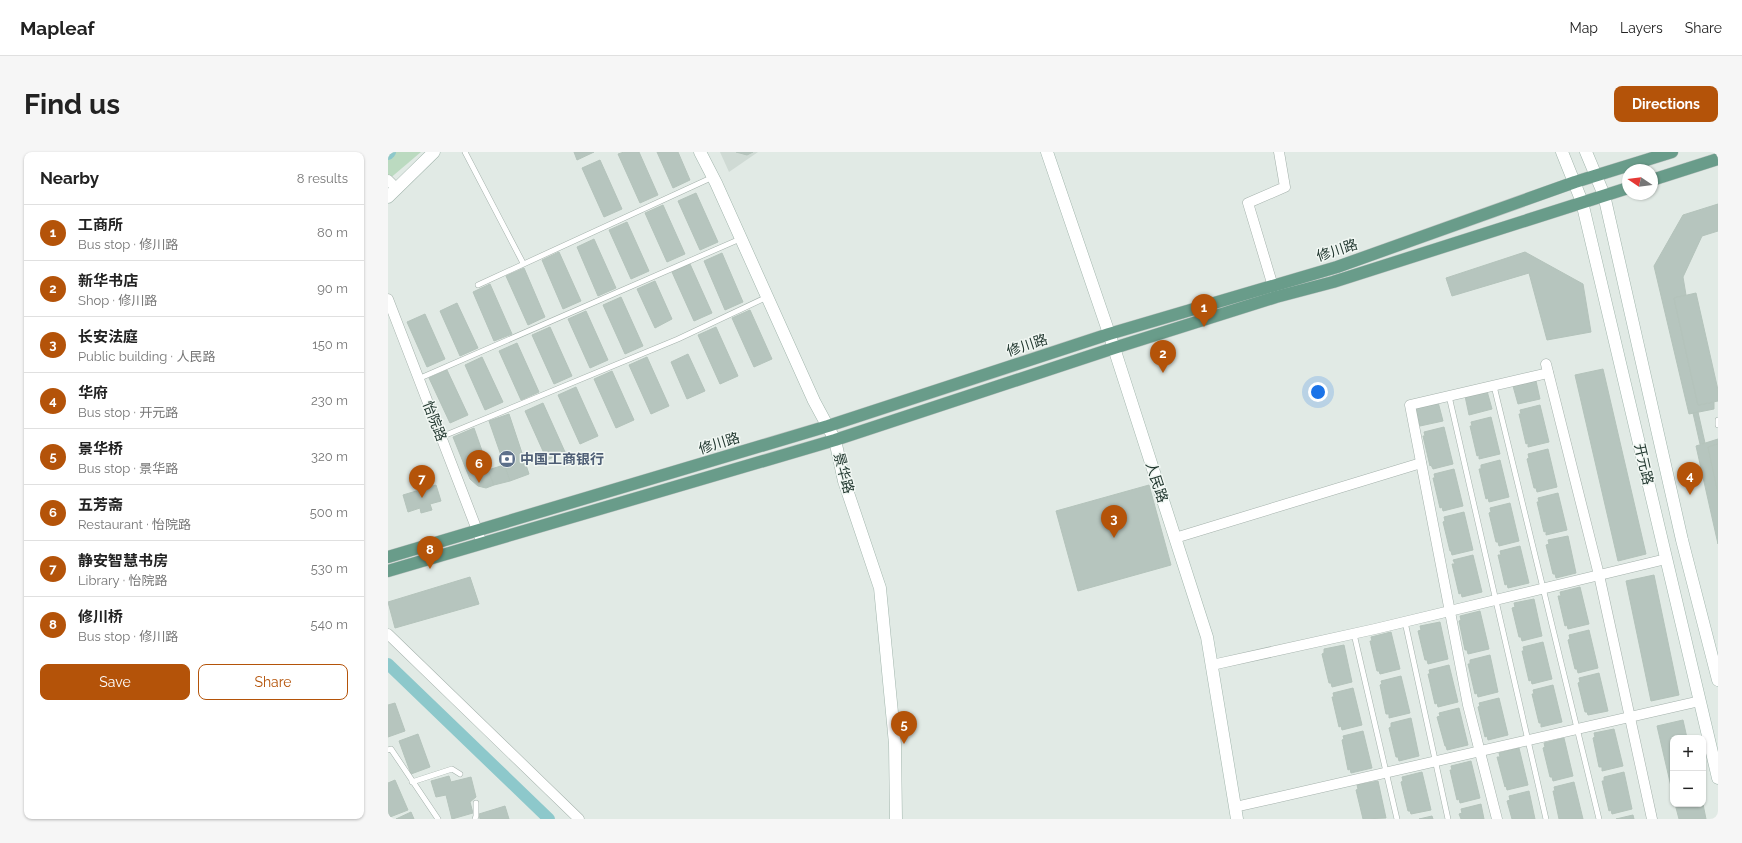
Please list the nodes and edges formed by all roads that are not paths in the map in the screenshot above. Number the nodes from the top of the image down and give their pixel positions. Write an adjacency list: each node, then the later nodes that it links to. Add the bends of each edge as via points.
1 (434, 152): 16 (street)
2 (465, 152): 20 (lane)
3 (700, 152): 11 (street, 景华路)
4 (1047, 152): 25 (street, 人民路)
5 (1279, 152): 22 (street, via 1285,187 1248,203)
6 (1562, 152): 14 (street, 开元路)
7 (1586, 152): 10 (street, 开元路)
8 (1672, 152): 10 (main road, 修川路)
9 (1718, 159): 12 (main road)
10 (1596, 175): 14 (main road, 修川路); 17 (street, 开元路)
11 (713, 177): 19 (street, 景华路); 20 (lane)
12 (1658, 178)
13 (388, 180): 16 (street)
14 (1575, 182): 18 (street, 开元路); 22 (main road, 修川路)
15 (1622, 190): 17 (main road, 修川路)
16 (392, 193)
17 (1604, 195): 18 (main road, 修川路); 50 (street, 开元路, via 1679,525)
18 (1582, 202): 22 (main road, 修川路, via 1333,282); 40 (street, 开元路)
19 (741, 239): 23 (street, 景华路); 27 (lane)
20 (523, 263): 21 (lane)
21 (478, 284)
22 (1275, 291): 25 (main road, 修川路); 26 (main road, 修川路)
23 (767, 297): 32 (street, 景华路); 33 (lane, via 678,339)
24 (388, 299): 27 (street, 怡院路)
25 (1109, 334): 26 (street, 人民路); 32 (main road, 修川路)
26 (1114, 348): 34 (main road, 修川路); 37 (street, 人民路)
27 (418, 379): 33 (street, 怡院路)
28 (1494, 386): 29 (street); 42 (street, via 1547,369); 43 (lane)
29 (1449, 396): 35 (street, via 1410,405); 44 (lane)
30 (1718, 420): 31 (lane)
31 (1718, 425)
32 (828, 426): 34 (street, 景华路); 36 (main road, 修川路)
33 (441, 437): 36 (street, 怡院路)
34 (835, 440): 38 (main road, 修川路); 67 (street, 景华路, via 844,481 880,588 895,744)
35 (1421, 463): 37 (street); 45 (street)
36 (477, 532): 38 (street, 怡院路); 39 (main road, 修川路)
37 (1175, 538): 49 (street, 人民路, via 1207,637)
38 (482, 543): 41 (main road, 修川路)
39 (388, 557)
40 (1666, 559): 42 (street); 51 (street, 开元路)
41 (388, 571)
42 (1600, 575): 43 (street); 52 (street)
43 (1543, 588): 44 (street); 53 (lane)
44 (1496, 600): 45 (street); 54 (lane)
45 (1450, 611): 46 (street); 56 (street, via 1468,706)
46 (1405, 622): 48 (street); 57 (lane)
47 (388, 634): 66 (street)
48 (1354, 634): 49 (street); 58 (lane)
49 (1212, 665): 63 (street, 人民路)
50 (1718, 680)
51 (1700, 701): 52 (street); 60 (street, 开元路)
52 (1631, 717): 53 (street); 74 (street)
53 (1577, 729): 54 (street); 73 (lane)
54 (1528, 740): 56 (street); 72 (lane)
55 (388, 750): 61 (lane, via 391,749)
56 (1480, 751): 57 (street); 71 (street)
57 (1435, 761): 58 (street); 70 (lane)
58 (1386, 772): 63 (street); 69 (lane)
59 (460, 774): 61 (lane, via 452,770)
60 (1718, 778)
61 (412, 782): 64 (lane)
62 (476, 803): 65 (lane)
63 (1235, 806): 68 (street, 人民路)
64 (438, 819)
65 (474, 819)
66 (578, 819)
67 (896, 819)
68 (1237, 819)
69 (1397, 819)
70 (1448, 819)
71 (1497, 819)
72 (1546, 819)
73 (1599, 819)
74 (1652, 819)

